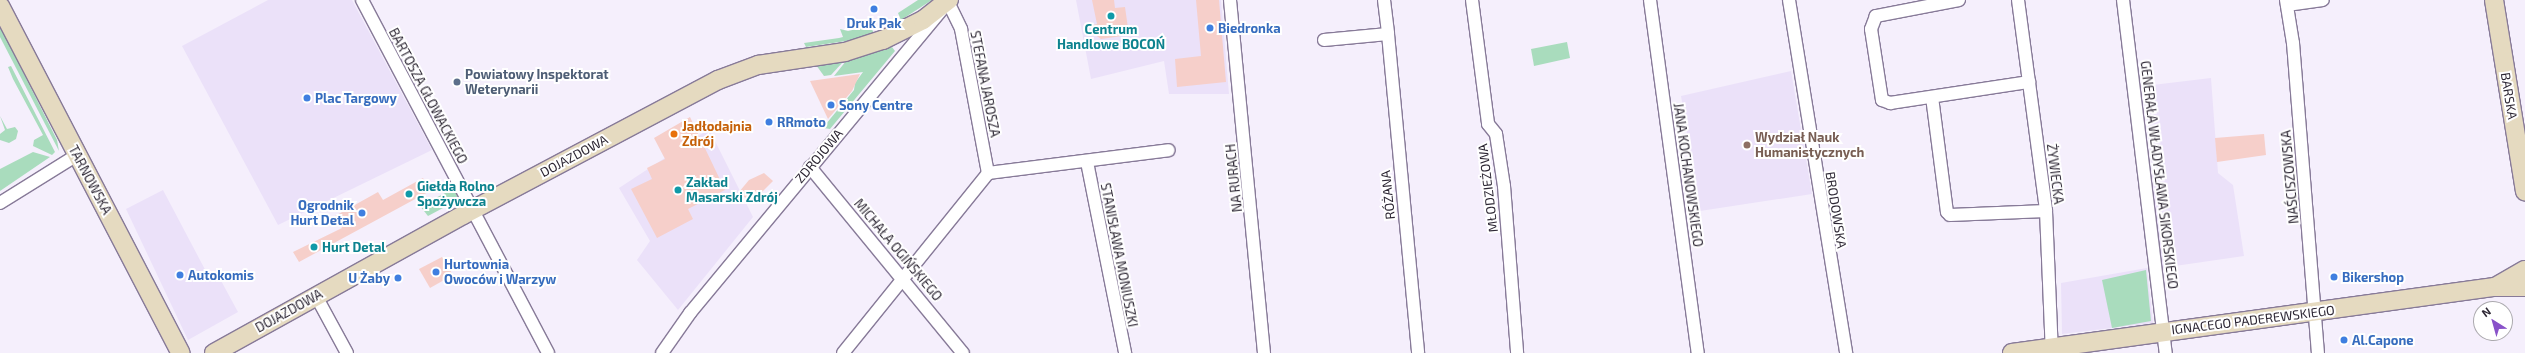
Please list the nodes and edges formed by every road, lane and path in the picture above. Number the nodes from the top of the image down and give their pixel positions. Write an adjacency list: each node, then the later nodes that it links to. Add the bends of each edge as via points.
1 (362, 0): 26 (street, BARTOSZA GŁOWACKIEGO)
2 (1230, 0): 44 (street, NA RURACH)
3 (1384, 0): 15 (street, RÓŻANA)
4 (1472, 0): 46 (street, MŁODZIEŻOWA, via 1488,124 1496,134 1504,186)
5 (1650, 0): 47 (street, JANA KOCHANOWSKIEGO)
6 (1789, 0): 48 (street, BRODOWSKA)
7 (1959, 0): 18 (street, via 1880,13 1872,23 1882,100 1890,103)
8 (2018, 0): 17 (street, ŻYWIECKA)
9 (2123, 0): 34 (street, GENERAŁA WŁADYSŁAWA SIKORSKIEGO)
10 (2323, 0): 13 (street)
11 (2494, 0): 24 (street, BARSKA)
12 (949, 1): 22 (street, ZDROJOWA); 23 (street, STEFANA JAROSZA, via 960,29); 26 (street, DOJAZDOWA, via 908,29 867,46 825,56 741,69)
13 (2287, 3): 33 (street, NAŚCISZOWSKA)
14 (0, 6): 20 (street, TARNOWSKA)
15 (1388, 34): 16 (street); 45 (street, RÓŻANA)
16 (1324, 40)
17 (2029, 82): 18 (street); 27 (street, ŻYWIECKA)
18 (1932, 97): 27 (street, via 1947,212 1950,215)
19 (1169, 150): 21 (street)
20 (77, 155): 25 (street); 36 (street, TARNOWSKA)
21 (1087, 162): 23 (street); 43 (street, STANISŁAWA MONIUSZKI)
22 (810, 167): 29 (street, MICHAŁA OGIŃSKIEGO); 40 (street, ZDROJOWA, via 690,313)
23 (988, 174): 29 (street)
24 (2525, 192)
25 (0, 203)
26 (474, 210): 32 (street, DOJAZDOWA); 39 (street, BARTOSZA GŁOWACKIEGO)
27 (2046, 211): 35 (street, ŻYWIECKA)
28 (2525, 270): 30 (street, IGNACEGO PADEREWSKIEGO)
29 (902, 278): 41 (street); 42 (street, MICHAŁA OGIŃSKIEGO)
30 (2495, 287): 31 (street, IGNACEGO PADEREWSKIEGO); 33 (street, IGNACEGO PADEREWSKIEGO)
31 (2525, 287)
32 (316, 296): 37 (street, DOJAZDOWA); 38 (street)
33 (2315, 312): 34 (street, IGNACEGO PADEREWSKIEGO); 51 (street, NAŚCISZOWSKA)
34 (2164, 331): 35 (street, IGNACEGO PADEREWSKIEGO); 50 (street, GENERAŁA WŁADYSŁAWA SIKORSKIEGO)
35 (2052, 350): 49 (street, IGNACEGO PADEREWSKIEGO)
36 (181, 353)
37 (214, 353)
38 (347, 353)
39 (548, 353)
40 (662, 353)
41 (842, 353)
42 (963, 353)
43 (1124, 353)
44 (1264, 353)
45 (1418, 353)
46 (1517, 353)
47 (1698, 353)
48 (1846, 353)
49 (2012, 353)
50 (2166, 353)
51 (2318, 353)

